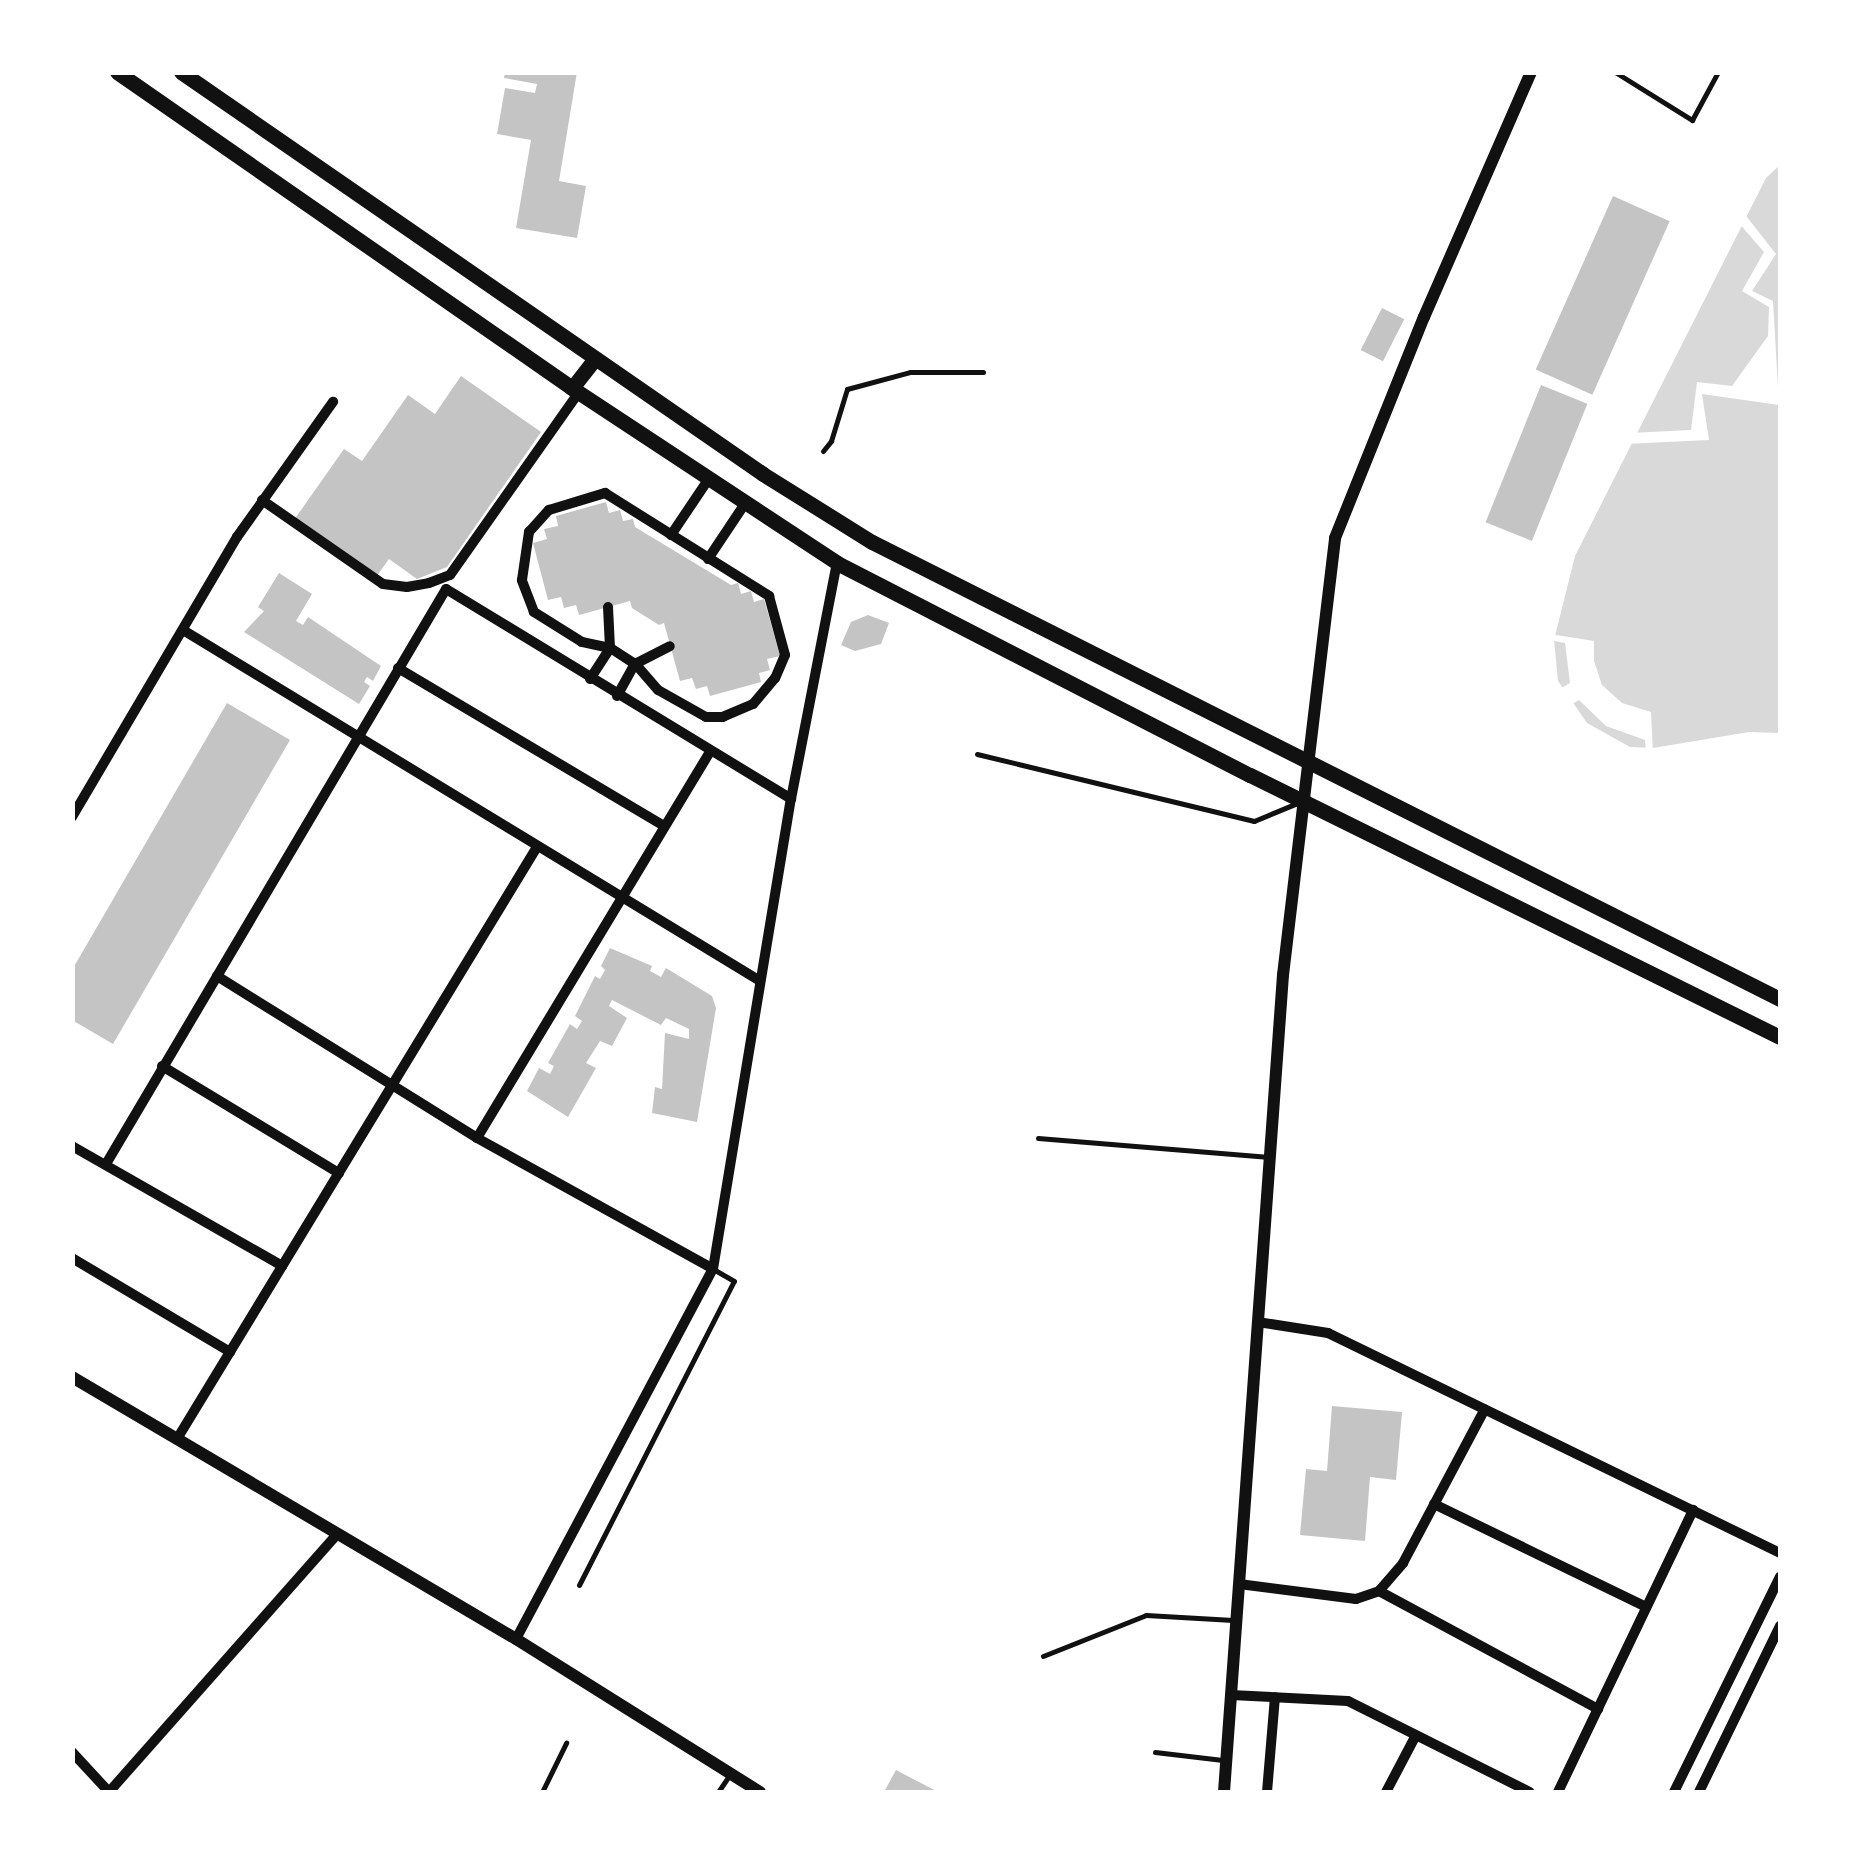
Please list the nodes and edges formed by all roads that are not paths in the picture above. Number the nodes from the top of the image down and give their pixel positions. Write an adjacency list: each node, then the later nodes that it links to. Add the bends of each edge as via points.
1 (117, 72): 8 (main road)
2 (181, 72): 6 (main road)
3 (1531, 72): 28 (street, via 1346,504)
4 (1616, 72): 5 (lane, via 1692,120)
5 (1718, 72)
6 (596, 359): 8 (main road); 28 (main road, via 872,542)
7 (984, 372): 10 (lane, via 910,372 847,389)
8 (576, 390): 11 (main road); 12 (street, via 450,575 429,583 383,584)
9 (333, 402): 12 (street)
10 (823, 451)
11 (708, 480): 13 (main road); 14 (street)
12 (262, 500): 18 (street)
13 (744, 505): 15 (street); 16 (main road)
14 (671, 535): 15 (street); 20 (street, via 605,492 548,510 529,532 522,580 534,612 582,642)
15 (708, 559): 21 (street, via 770,596 785,655 775,678 753,704 706,717 658,690)
16 (837, 563): 29 (street); 30 (main road)
17 (608, 608): 20 (street)
18 (183, 630): 25 (street); 31 (street)
19 (670, 646): 21 (street)
20 (610, 648): 21 (street); 23 (street)
21 (635, 664): 24 (street)
22 (398, 668): 23 (street, via 446,589); 25 (street); 32 (street)
23 (590, 679): 24 (street)
24 (617, 696): 26 (street)
25 (357, 738): 33 (street); 35 (street)
26 (709, 753): 29 (street); 32 (street)
27 (976, 754): 30 (lane, via 1254,821)
28 (1308, 759): 30 (street); 37 (main road)
29 (791, 799): 36 (street)
30 (1303, 800): 38 (main road); 44 (street)
31 (72, 817)
32 (664, 826): 34 (street)
33 (537, 846): 34 (street); 40 (street)
34 (621, 896): 36 (street); 41 (street)
35 (217, 976): 39 (street); 40 (street)
36 (760, 981): 49 (street)
37 (1780, 999)
38 (1780, 1037)
39 (162, 1066): 45 (street); 46 (street)
40 (394, 1083): 41 (street); 46 (street)
41 (477, 1138): 49 (street)
42 (1038, 1138): 44 (lane)
43 (72, 1146): 45 (street)
44 (1271, 1157): 50 (street)
45 (106, 1164): 48 (street)
46 (339, 1173): 48 (street)
47 (72, 1258): 51 (street)
48 (282, 1266): 51 (street)
49 (713, 1269): 60 (lane, via 734,1281); 66 (street)
50 (1258, 1322): 53 (street, via 1328,1334); 61 (street)
51 (230, 1352): 54 (street)
52 (72, 1378): 54 (street)
53 (1485, 1409): 55 (street); 56 (street)
54 (177, 1439): 57 (street)
55 (1434, 1504): 62 (street, via 1403,1562); 63 (street)
56 (1693, 1510): 58 (street); 63 (street)
57 (337, 1534): 66 (street); 77 (street)
58 (1780, 1552)
59 (1780, 1576): 86 (street)
60 (579, 1584)
61 (1238, 1584): 62 (street, via 1356,1599); 64 (street)
62 (1379, 1590): 70 (street)
63 (1646, 1607): 70 (street)
64 (1236, 1620): 67 (lane, via 1146,1616); 68 (street)
65 (1780, 1626): 87 (street)
66 (516, 1639): 76 (street)
67 (1043, 1656)
68 (1231, 1695): 69 (street); 75 (street)
69 (1275, 1697): 71 (street, via 1348,1701); 82 (street)
70 (1598, 1709): 85 (street)
71 (1416, 1735): 83 (street); 84 (street)
72 (566, 1743): 78 (lane)
73 (72, 1752): 77 (street)
74 (1154, 1752): 75 (lane)
75 (1226, 1761): 81 (street)
76 (730, 1774): 79 (lane); 80 (street)
77 (109, 1792)
78 (542, 1792)
79 (718, 1792)
80 (760, 1792)
81 (1224, 1792)
82 (1268, 1792)
83 (1386, 1792)
84 (1530, 1792)
85 (1558, 1792)
86 (1674, 1792)
87 (1699, 1792)

